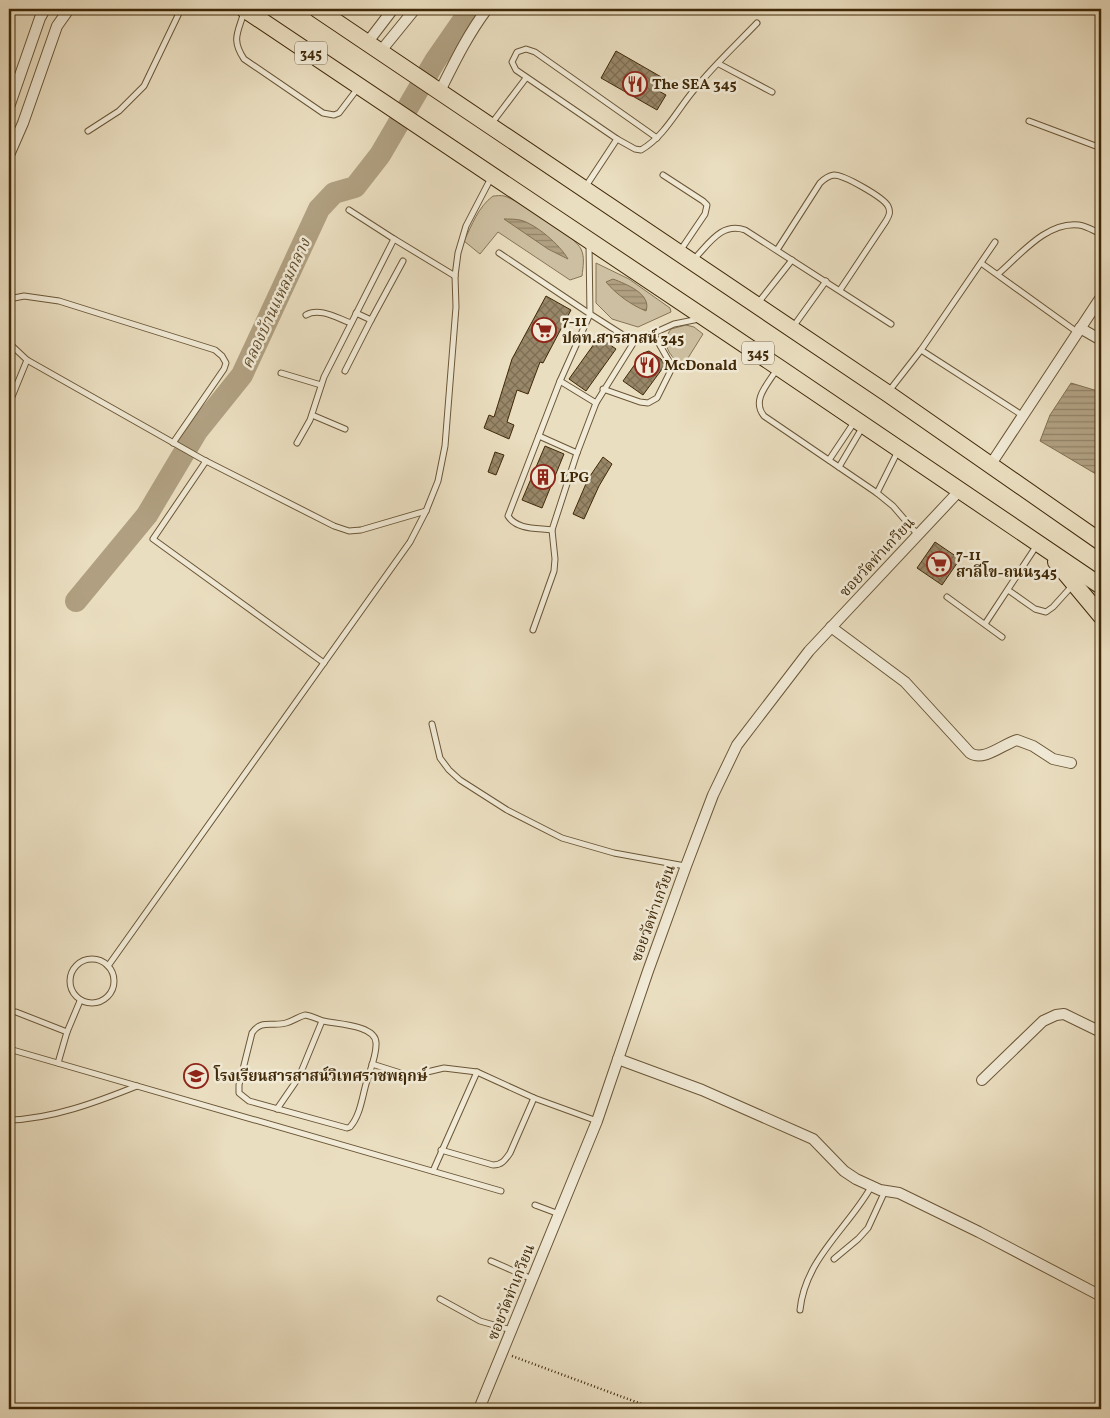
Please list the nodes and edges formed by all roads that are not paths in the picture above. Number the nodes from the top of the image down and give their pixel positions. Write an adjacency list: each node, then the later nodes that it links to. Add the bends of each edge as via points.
1 (69, 9): 10 (street)
2 (181, 9): 20 (lane, via 144,86 119,110)
3 (245, 9): 14 (main road, 345); 14 (lane, via 236,38 236,47 244,59 323,113 339,113)
4 (317, 9): 11 (main road, 345)
5 (392, 9): 11 (street)
6 (415, 9): 11 (street)
7 (487, 9): 15 (street)
8 (42, 13): 10 (street); 17 (street)
9 (758, 23): 12 (lane)
10 (57, 26): 24 (street)
11 (373, 48): 15 (main road, 345)
12 (718, 64): 16 (lane); 21 (lane, via 693,90)
13 (526, 78): 19 (lane); 21 (lane, via 512,62 517,52 526,49 535,52); 22 (lane)
14 (360, 86): 26 (main road, 345)
15 (436, 89): 19 (main road, 345)
16 (772, 92)
17 (9, 108)
18 (1029, 121): 23 (lane)
19 (491, 125): 27 (main road, 345)
20 (88, 131)
21 (657, 138): 22 (lane, via 641,150)
22 (616, 139): 27 (lane)
23 (1101, 148)
24 (10, 151)
25 (663, 175): 35 (lane, via 707,205)
26 (493, 176): 31 (main road, 345); 40 (lane, via 466,226)
27 (584, 188): 35 (main road, 345)
28 (349, 210): 30 (lane)
29 (1101, 234): 39 (lane, via 1082,226 1056,229 1037,240)
30 (394, 240): 40 (lane); 46 (lane)
31 (589, 240): 47 (lane); 49 (main road, 345)
32 (996, 242): 38 (lane)
33 (777, 250): 35 (lane, via 736,227 727,228); 36 (lane); 42 (lane, via 827,177 841,176 880,198 890,214)
34 (499, 253): 47 (lane)
35 (685, 257): 45 (main road, 345)
36 (792, 260): 41 (lane); 45 (lane)
37 (403, 261): 50 (lane)
38 (981, 263): 39 (lane); 59 (lane)
39 (998, 274): 54 (lane)
40 (455, 276): 85 (lane, via 456,307 445,446 438,481)
41 (826, 282): 42 (lane); 53 (lane)
42 (840, 290): 52 (lane)
43 (1101, 296): 54 (street)
44 (9, 299): 76 (lane, via 24,296 59,302 215,350 222,356 226,363 224,369)
45 (756, 306): 53 (main road, 345)
46 (356, 312): 50 (lane); 51 (lane)
47 (590, 314): 57 (lane); 64 (lane)
48 (306, 315): 51 (lane, via 320,312)
49 (705, 318): 55 (lane, via 674,324); 61 (main road, 345)
50 (372, 320): 62 (lane)
51 (351, 323): 65 (lane)
52 (891, 324)
53 (791, 330): 67 (main road, 345)
54 (1079, 330): 56 (street); 71 (street)
55 (653, 333): 57 (lane); 66 (lane, via 671,370 657,398 648,403 640,402)
56 (1101, 340)
57 (634, 342): 66 (lane)
58 (9, 343): 60 (lane)
59 (921, 350): 67 (lane); 71 (lane)
60 (27, 360): 69 (lane); 76 (lane)
61 (778, 367): 72 (main road, 345); 80 (lane, via 759,398 759,410)
62 (345, 371)
63 (281, 373): 65 (lane)
64 (560, 381): 68 (lane); 74 (lane)
65 (321, 385): 70 (lane)
66 (604, 389): 68 (lane)
67 (887, 393): 81 (main road, 345)
68 (596, 403): 78 (lane)
69 (9, 404)
70 (312, 415): 73 (lane); 75 (lane)
71 (1022, 415): 81 (street)
72 (860, 422): 77 (main road, 345); 80 (lane); 82 (lane)
73 (345, 429)
74 (538, 436): 78 (lane); 86 (lane, via 508,516 519,526)
75 (297, 443)
76 (176, 444): 79 (lane)
77 (900, 449): 83 (main road, 345); 84 (lane)
78 (577, 453): 86 (lane)
79 (204, 460): 85 (lane, via 349,532); 99 (lane, via 153,539)
80 (829, 460): 82 (lane)
81 (991, 464): 88 (main road, 345)
82 (839, 467): 84 (lane)
83 (960, 490): 87 (street, ซอยวัดท่าเกวียน); 89 (main road, 345)
84 (877, 493): 87 (lane)
85 (426, 511): 99 (lane, via 410,542)
86 (552, 530): 97 (lane, via 554,570)
87 (918, 534): 96 (street, ซอยวัดท่าเกวียน)
88 (1101, 542)
89 (1042, 546): 90 (main road); 91 (main road, 345); 92 (lane)
90 (1074, 584): 92 (lane, via 1046,612 1035,609); 94 (main road)
91 (1101, 586)
92 (1008, 590): 95 (lane)
93 (947, 597): 95 (lane)
94 (1101, 616)
95 (985, 624): 98 (lane)
96 (831, 627): 101 (street, via 905,682 975,756 984,756 1017,740 1053,759); 102 (street, ซอยวัดท่าเกวียน, via 737,745)
97 (533, 630)
98 (1002, 637)
99 (324, 663): 103 (lane)
100 (432, 724): 102 (lane, via 440,758 449,770 507,810 562,838 614,853)
101 (1071, 763)
102 (686, 866): 111 (street, ซอยวัดท่าเกวียน)
103 (108, 966): 104 (lane, via 114,977 113,990 105,1000 93,1004); 104 (lane, via 97,959 84,960 74,967 69,979 71,992)
104 (80, 1001): 109 (lane)
105 (16, 1012): 109 (lane)
106 (1101, 1019): 108 (street)
107 (322, 1021): 113 (lane, via 350,1025 375,1037); 118 (lane, via 299,1077); 118 (lane, via 305,1015 283,1024 261,1024 252,1033 239,1093 249,1101)
108 (1098, 1029): 115 (street, via 1064,1014 1056,1015 1043,1021)
109 (67, 1032): 112 (lane)
110 (9, 1049): 112 (lane)
111 (618, 1059): 120 (street, ซอยวัดท่าเกวียน); 123 (street, via 702,1090 813,1139 844,1171)
112 (58, 1063): 116 (lane)
113 (372, 1064): 114 (lane, via 410,1076 444,1068); 118 (lane, via 357,1116 350,1127)
114 (477, 1072): 117 (lane); 121 (lane)
115 (982, 1080)
116 (137, 1086): 119 (lane, via 66,1111); 122 (lane)
117 (534, 1098): 120 (lane); 121 (lane, via 510,1153 499,1165)
118 (277, 1109)
119 (9, 1120)
120 (597, 1121): 127 (street, ซอยวัดท่าเกวียน)
121 (441, 1150): 122 (lane)
122 (433, 1172): 124 (lane)
123 (872, 1187): 125 (street); 133 (lane, via 823,1250 804,1287)
124 (501, 1191)
125 (886, 1191): 128 (lane, via 868,1228); 131 (street, via 899,1193 979,1232)
126 (534, 1205): 127 (lane)
127 (559, 1214): 130 (street, ซอยวัดท่าเกวียน)
128 (834, 1259)
129 (490, 1262): 130 (lane)
130 (532, 1279): 134 (street, ซอยวัดท่าเกวียน)
131 (1101, 1296)
132 (440, 1299): 134 (lane, via 480,1321)
133 (800, 1310)
134 (511, 1330): 135 (street, ซอยวัดท่าเกวียน)
135 (480, 1409)

